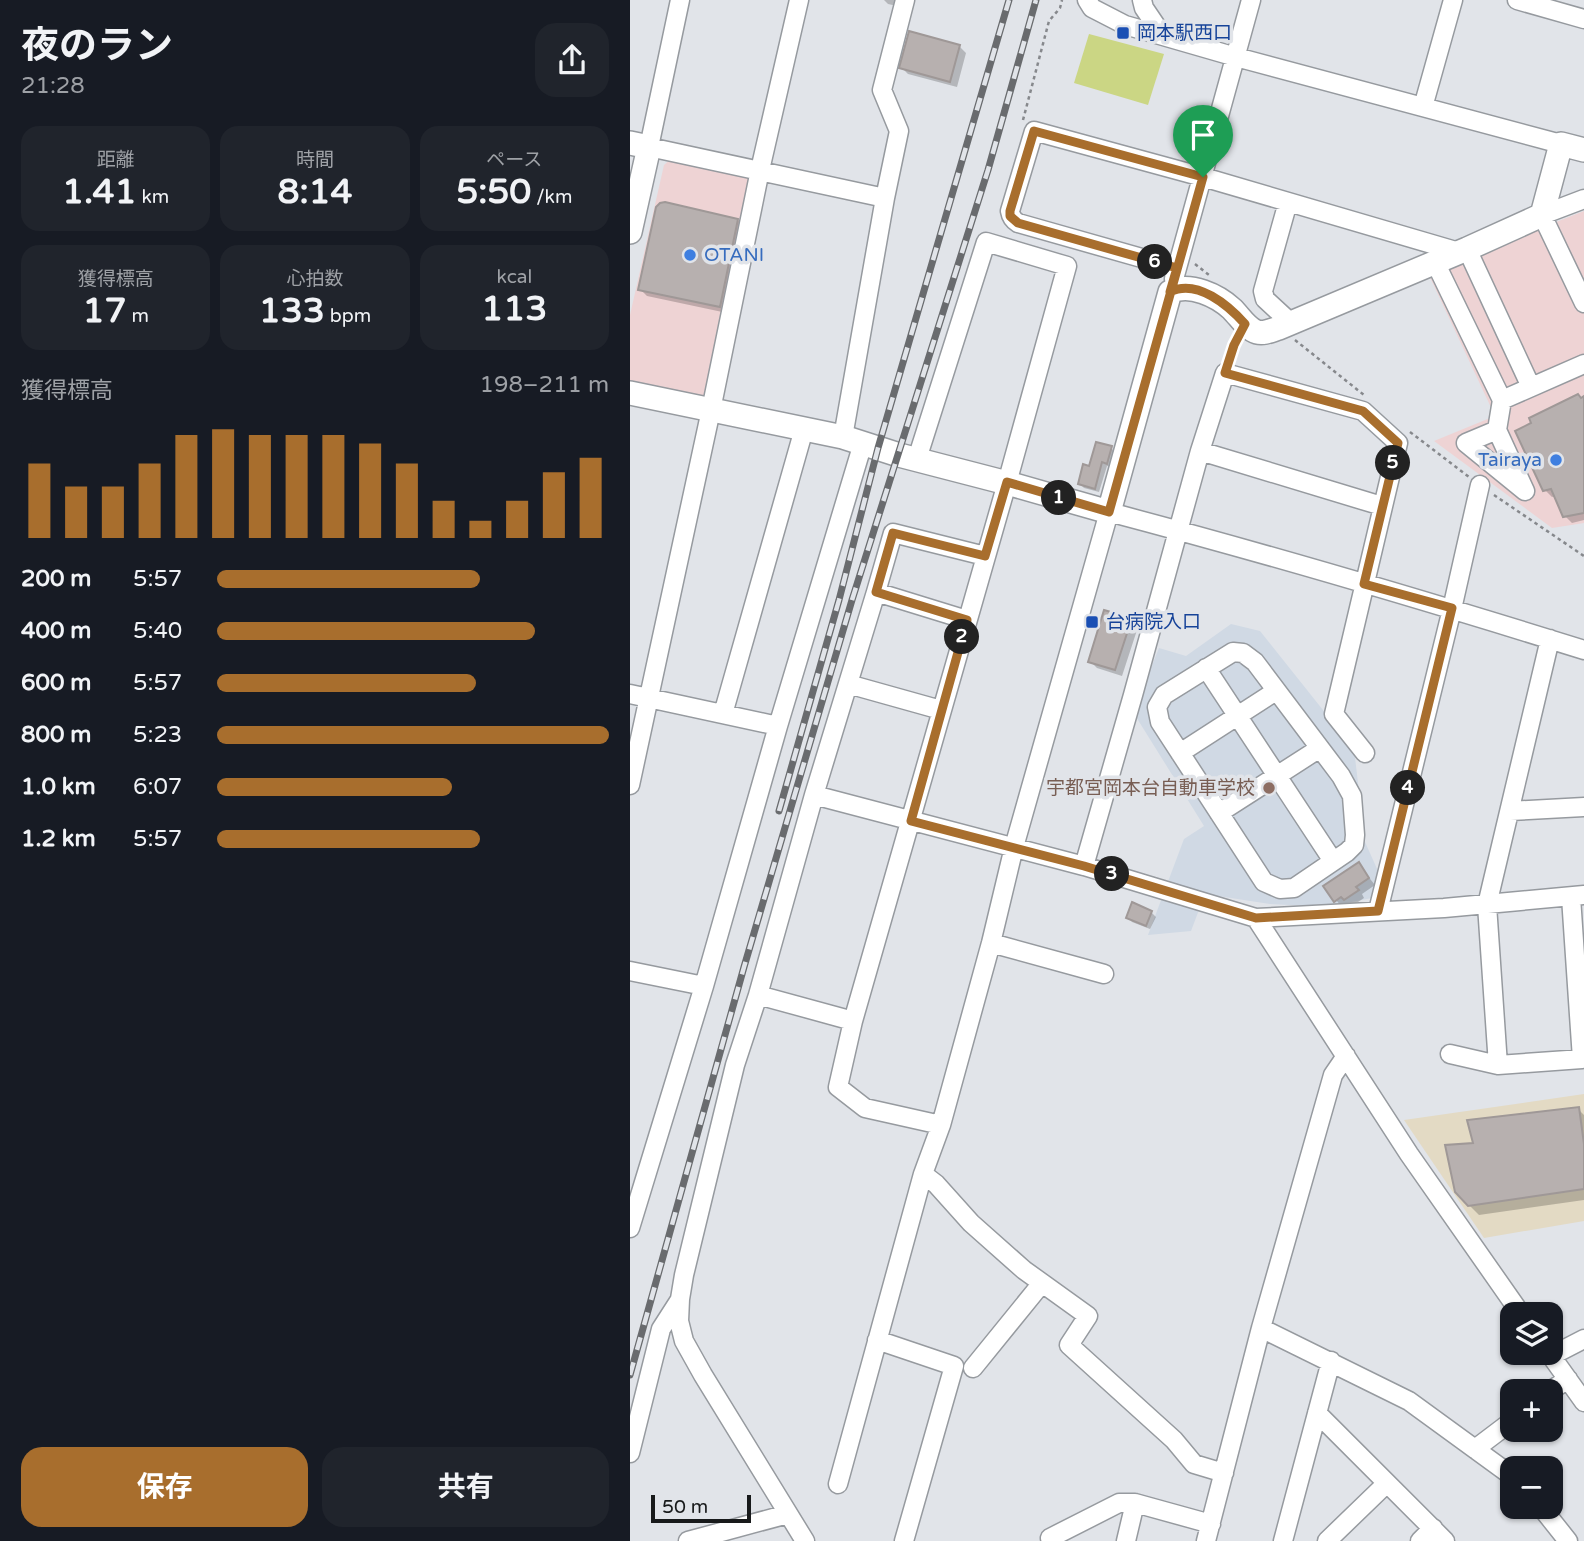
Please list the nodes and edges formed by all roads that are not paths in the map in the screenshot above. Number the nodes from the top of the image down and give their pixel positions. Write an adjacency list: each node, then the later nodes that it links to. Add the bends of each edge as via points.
1 (680, 0): 14 (street)
2 (799, 0): 16 (street)
3 (905, 0): 18 (street, via 881,90 900,131)
4 (1087, 0): 10 (street, via 1092,8 1125,25)
5 (1142, 0): 10 (street)
6 (1251, 0): 11 (street)
7 (1453, 0): 12 (street)
8 (1522, 1): 9 (street)
9 (1584, 19)
10 (1163, 36): 11 (street)
11 (1236, 57): 12 (street); 17 (street)
12 (1423, 107): 13 (street)
13 (1561, 144): 15 (main road); 21 (main road)
14 (639, 145): 16 (street); 22 (main road)
15 (1584, 150)
16 (760, 170): 18 (street); 33 (street)
17 (1203, 177): 19 (street); 25 (street); 25 (street, via 1034,131 1010,211 1018,223)
18 (885, 198): 36 (street)
19 (1288, 202): 23 (street); 28 (street, via 1263,291 1265,299)
20 (1582, 204): 21 (street)
21 (1542, 215): 23 (main road); 27 (street)
22 (630, 232)
23 (1463, 251): 24 (main road); 30 (street)
24 (1435, 262): 28 (main road); 32 (street)
25 (1177, 268): 26 (street)
26 (1170, 292): 28 (main road, via 1189,289 1211,296 1256,332); 42 (main road)
27 (1584, 303)
28 (1291, 323)
29 (1584, 364): 30 (street)
30 (1531, 387): 32 (street)
31 (630, 393): 33 (main road)
32 (1502, 400): 35 (street)
33 (712, 410): 34 (main road); 56 (street)
34 (804, 429): 36 (main road); 59 (street)
35 (1497, 429)
36 (853, 440): 38 (main road); 61 (street)
37 (1200, 451): 41 (street); 41 (street, via 1225,373 1363,411 1398,443); 43 (street)
38 (918, 459): 39 (main road); 39 (street, via 986,242 1067,266)
39 (1007, 482): 42 (main road); 44 (street)
40 (1485, 489): 47 (street)
41 (1382, 506): 45 (street)
42 (1109, 512): 43 (street); 72 (street)
43 (1179, 531): 45 (street); 55 (street)
44 (985, 556): 46 (street, via 893,533); 48 (street)
45 (1364, 584): 47 (street); 64 (street, via 1334,714)
46 (876, 592): 48 (street); 52 (street)
47 (1452, 608): 49 (street); 77 (street)
48 (967, 620): 58 (street)
49 (1550, 639): 50 (street); 69 (street)
50 (1584, 650)
51 (1206, 668): 53 (street, via 1233,652 1243,653); 57 (street, via 1164,695); 60 (street)
52 (848, 684): 58 (street); 67 (street)
53 (1276, 691): 60 (street); 62 (street)
54 (630, 694): 56 (street)
55 (1133, 695): 57 (street, via 1149,699); 74 (street)
56 (649, 698): 59 (street); 66 (street)
57 (1157, 707): 63 (street, via 1160,722)
58 (941, 710): 71 (street)
59 (723, 714): 61 (street)
60 (1237, 716): 63 (street); 65 (street)
61 (778, 726): 82 (street)
62 (1320, 748): 65 (street); 73 (street, via 1352,796 1354,845)
63 (1180, 753): 70 (street)
64 (1365, 753)
65 (1277, 776): 70 (street); 73 (street)
66 (630, 785)
67 (814, 794): 71 (street); 83 (street)
68 (1584, 807): 69 (street)
69 (1510, 811): 76 (street)
70 (1219, 813): 73 (street, via 1264,882 1280,889 1294,888)
71 (911, 821): 72 (street); 84 (street)
72 (1014, 847): 74 (street); 79 (street)
73 (1333, 862)
74 (1084, 866): 78 (street)
75 (1578, 896): 76 (street); 87 (street, via 1582,1059)
76 (1488, 905): 77 (street); 87 (street)
77 (1378, 911): 78 (street)
78 (1256, 918): 86 (street)
79 (991, 943): 81 (street); 88 (street)
80 (630, 971): 82 (street)
81 (1104, 974)
82 (704, 986): 90 (street)
83 (758, 995): 84 (street); 92 (street, via 735,1065)
84 (853, 1021): 88 (street, via 838,1087 864,1108)
85 (1450, 1054): 87 (street)
86 (1346, 1056): 93 (street); 94 (street, via 1332,1075)
87 (1498, 1065)
88 (941, 1125): 89 (street)
89 (923, 1174): 91 (street, via 980,1231); 96 (street)
90 (630, 1228)
91 (1042, 1283): 100 (street); 109 (street, via 1088,1316 1069,1345 1174,1440 1194,1464)
92 (680, 1299): 107 (street, via 661,1329); 113 (street, via 678,1321 684,1341)
93 (1513, 1302)
94 (1261, 1328): 98 (street); 109 (street)
95 (1584, 1339): 97 (street)
96 (877, 1340): 111 (street); 119 (street, via 954,1366)
97 (1563, 1348)
98 (1331, 1361): 104 (street); 106 (street, via 1409,1401)
99 (1557, 1365): 101 (street)
100 (973, 1368)
101 (1567, 1379): 102 (street); 103 (street)
102 (1563, 1382)
103 (1584, 1402)
104 (1317, 1413): 110 (street); 122 (street)
105 (1500, 1429): 106 (street)
106 (1475, 1449): 108 (street)
107 (630, 1453)
108 (1500, 1467)
109 (1224, 1473): 115 (street)
110 (1387, 1483): 116 (street); 123 (street)
111 (838, 1484)
112 (1135, 1503): 115 (street); 120 (street, via 1119,1503 1050,1538); 121 (street)
113 (788, 1514): 117 (street); 118 (street)
114 (1551, 1519): 124 (street)
115 (1208, 1532)
116 (1433, 1537)
117 (688, 1541)
118 (805, 1541)
119 (904, 1541)
120 (1052, 1541)
121 (1126, 1541)
122 (1283, 1541)
123 (1326, 1541)
124 (1568, 1541)

